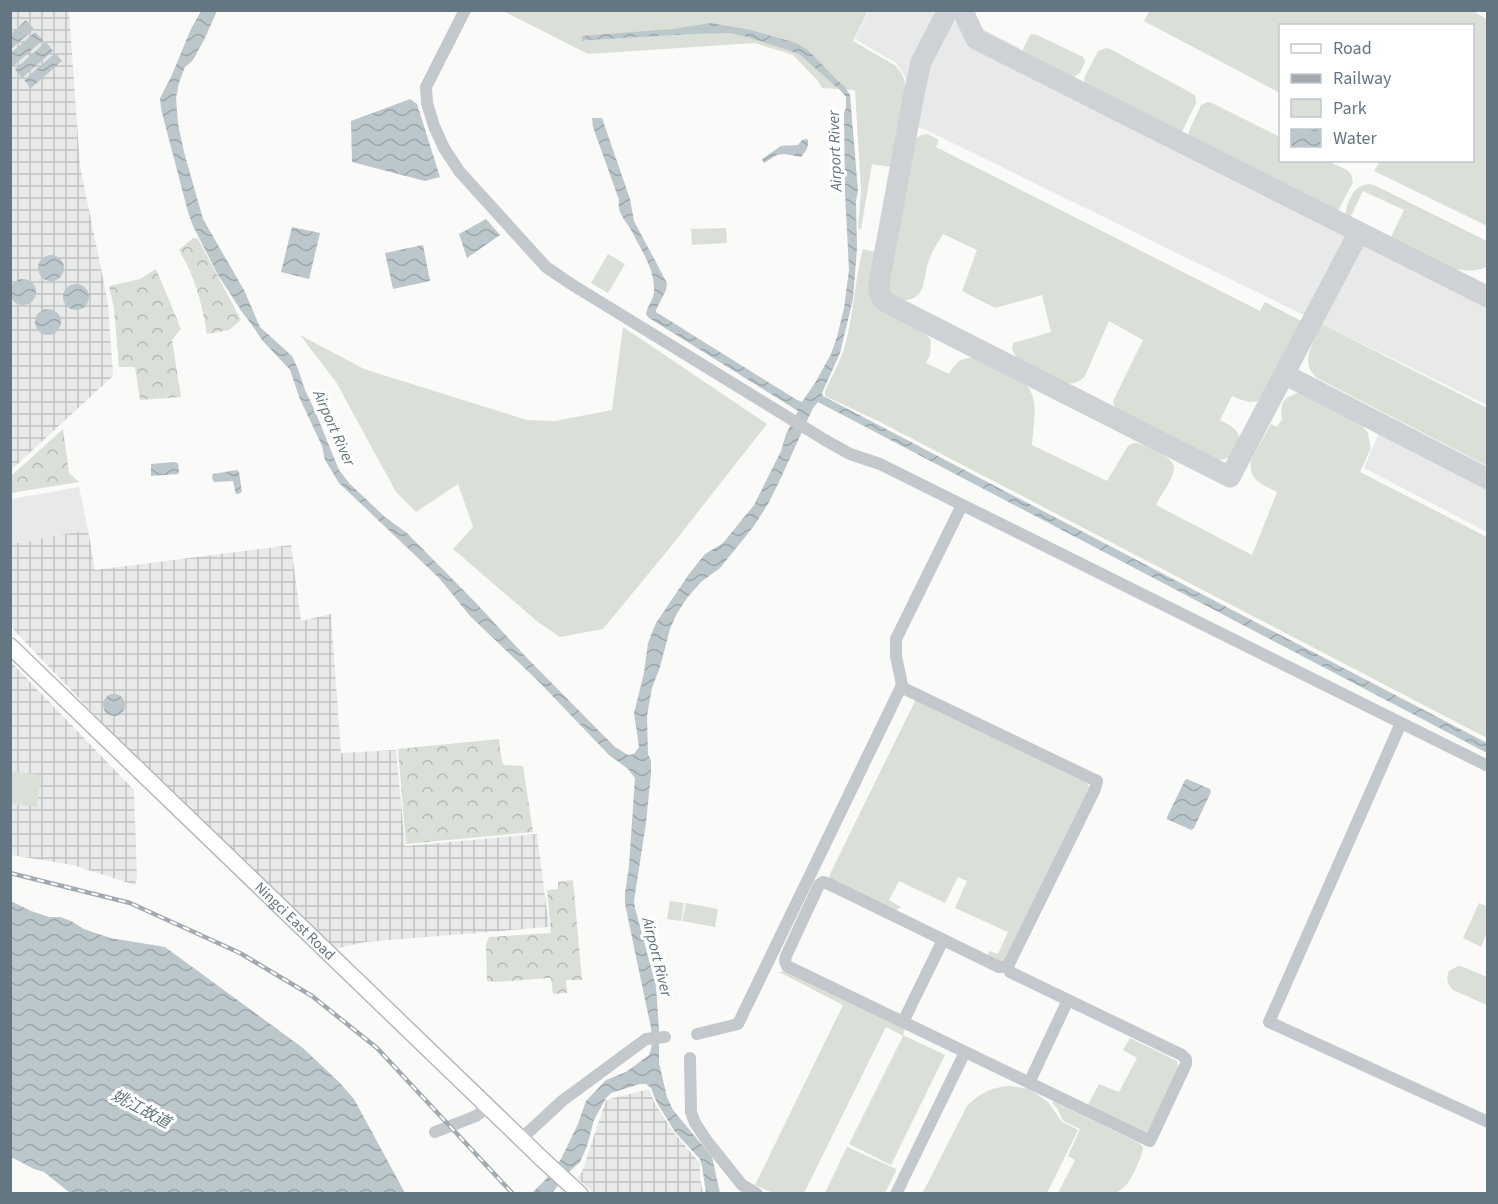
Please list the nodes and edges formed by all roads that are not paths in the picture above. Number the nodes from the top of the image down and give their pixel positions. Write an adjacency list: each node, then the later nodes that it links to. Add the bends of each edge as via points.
1 (465, 10): 2 (street, via 426,87 434,126 459,171 546,267 825,440)
2 (962, 505): 4 (street, via 896,639); 5 (street)
3 (10, 645): 16 (main road, Ningci East Road)
4 (901, 687): 8 (street, via 1097,781); 11 (street, via 738,1024)
5 (1401, 723): 6 (street); 17 (street, via 1269,1023)
6 (1488, 766)
7 (943, 939): 8 (street, via 999,967); 10 (street); 10 (street, via 829,884 819,885 786,956 787,966)
8 (1008, 966): 9 (street, via 1010,972)
9 (1068, 1000): 15 (street); 15 (street, via 1186,1059 1150,1142)
10 (903, 1022): 13 (street)
11 (697, 1034)
12 (665, 1037): 19 (street, via 646,1039 562,1101)
13 (965, 1052): 15 (street); 22 (street)
14 (690, 1058): 21 (street, via 691,1112 695,1123 742,1185)
15 (1029, 1083)
16 (488, 1107): 18 (street, via 476,1116); 19 (main road, Ningci East Road)
17 (1488, 1122)
18 (435, 1132)
19 (521, 1139): 20 (main road, Ningci East Road)
20 (580, 1194)
21 (757, 1194)
22 (896, 1194)

